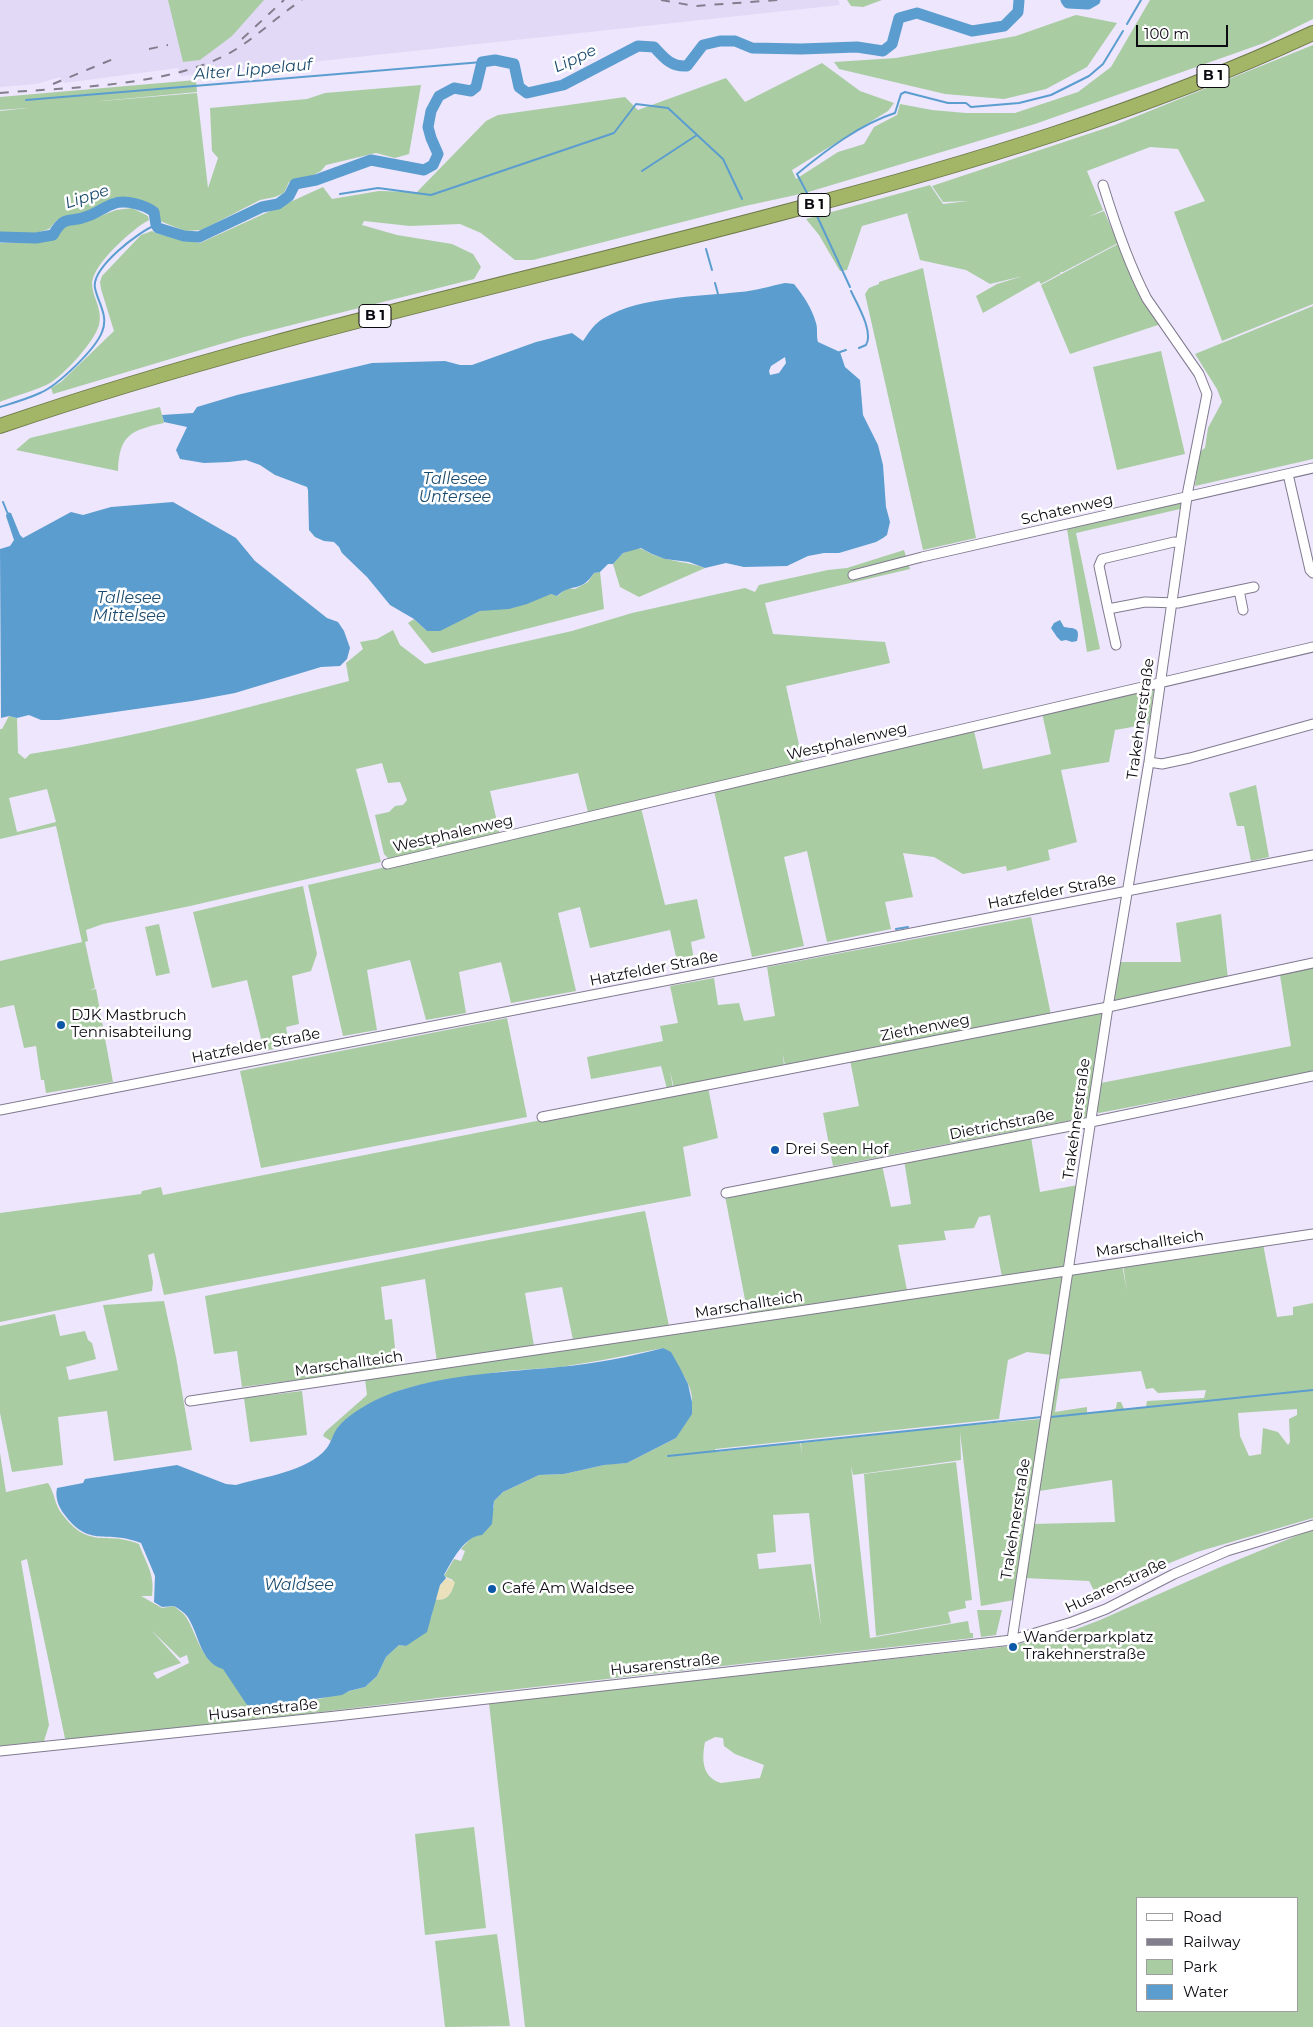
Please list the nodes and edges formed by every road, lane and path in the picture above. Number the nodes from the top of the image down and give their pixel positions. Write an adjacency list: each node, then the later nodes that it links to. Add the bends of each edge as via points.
1 (1313, 34): 3 (highway, B 1, via 1111,116 1028,144 703,234 268,344 137,381)
2 (1103, 185): 6 (street, Trakehnerstraße, via 1140,286 1199,374 1207,394)
3 (0, 426)
4 (1313, 468): 5 (street, Schatenweg)
5 (1288, 474): 6 (street, Schatenweg); 8 (street)
6 (1187, 498): 7 (street, Trakehnerstraße); 9 (street, Schatenweg)
7 (1180, 543): 12 (street, Trakehnerstraße); 13 (street, via 1102,559 1099,566)
8 (1313, 573)
9 (853, 575)
10 (1254, 587): 11 (street)
11 (1239, 590): 12 (street); 14 (street)
12 (1172, 603): 13 (street, via 1144,602); 17 (street, Trakehnerstraße)
13 (1108, 609): 15 (street)
14 (1243, 610)
15 (1116, 645)
16 (1313, 647): 17 (street, Westphalenweg)
17 (1160, 682): 19 (street, Trakehnerstraße); 21 (street, Westphalenweg)
18 (1313, 724): 19 (street, via 1190,758 1162,764)
19 (1149, 762): 22 (street, Trakehnerstraße)
20 (1313, 855): 22 (street, Hatzfelder Straße)
21 (388, 864)
22 (1127, 892): 24 (street, Trakehnerstraße); 26 (street, Hatzfelder Straße)
23 (1313, 963): 24 (street, Ziethenweg)
24 (1108, 1006): 27 (street, Ziethenweg); 28 (street, Trakehnerstraße)
25 (1313, 1076): 28 (street, Dietrichstraße)
26 (0, 1110)
27 (542, 1116)
28 (1091, 1122): 29 (street, Dietrichstraße); 31 (street, Trakehnerstraße)
29 (726, 1193)
30 (1313, 1234): 31 (street, Marschallteich)
31 (1068, 1271): 32 (street, Marschallteich); 34 (street, Trakehnerstraße)
32 (190, 1401)
33 (1313, 1525): 34 (street, Husarenstraße, via 1227,1551 1106,1609)
34 (1012, 1640): 35 (street, Husarenstraße)
35 (0, 1751)

